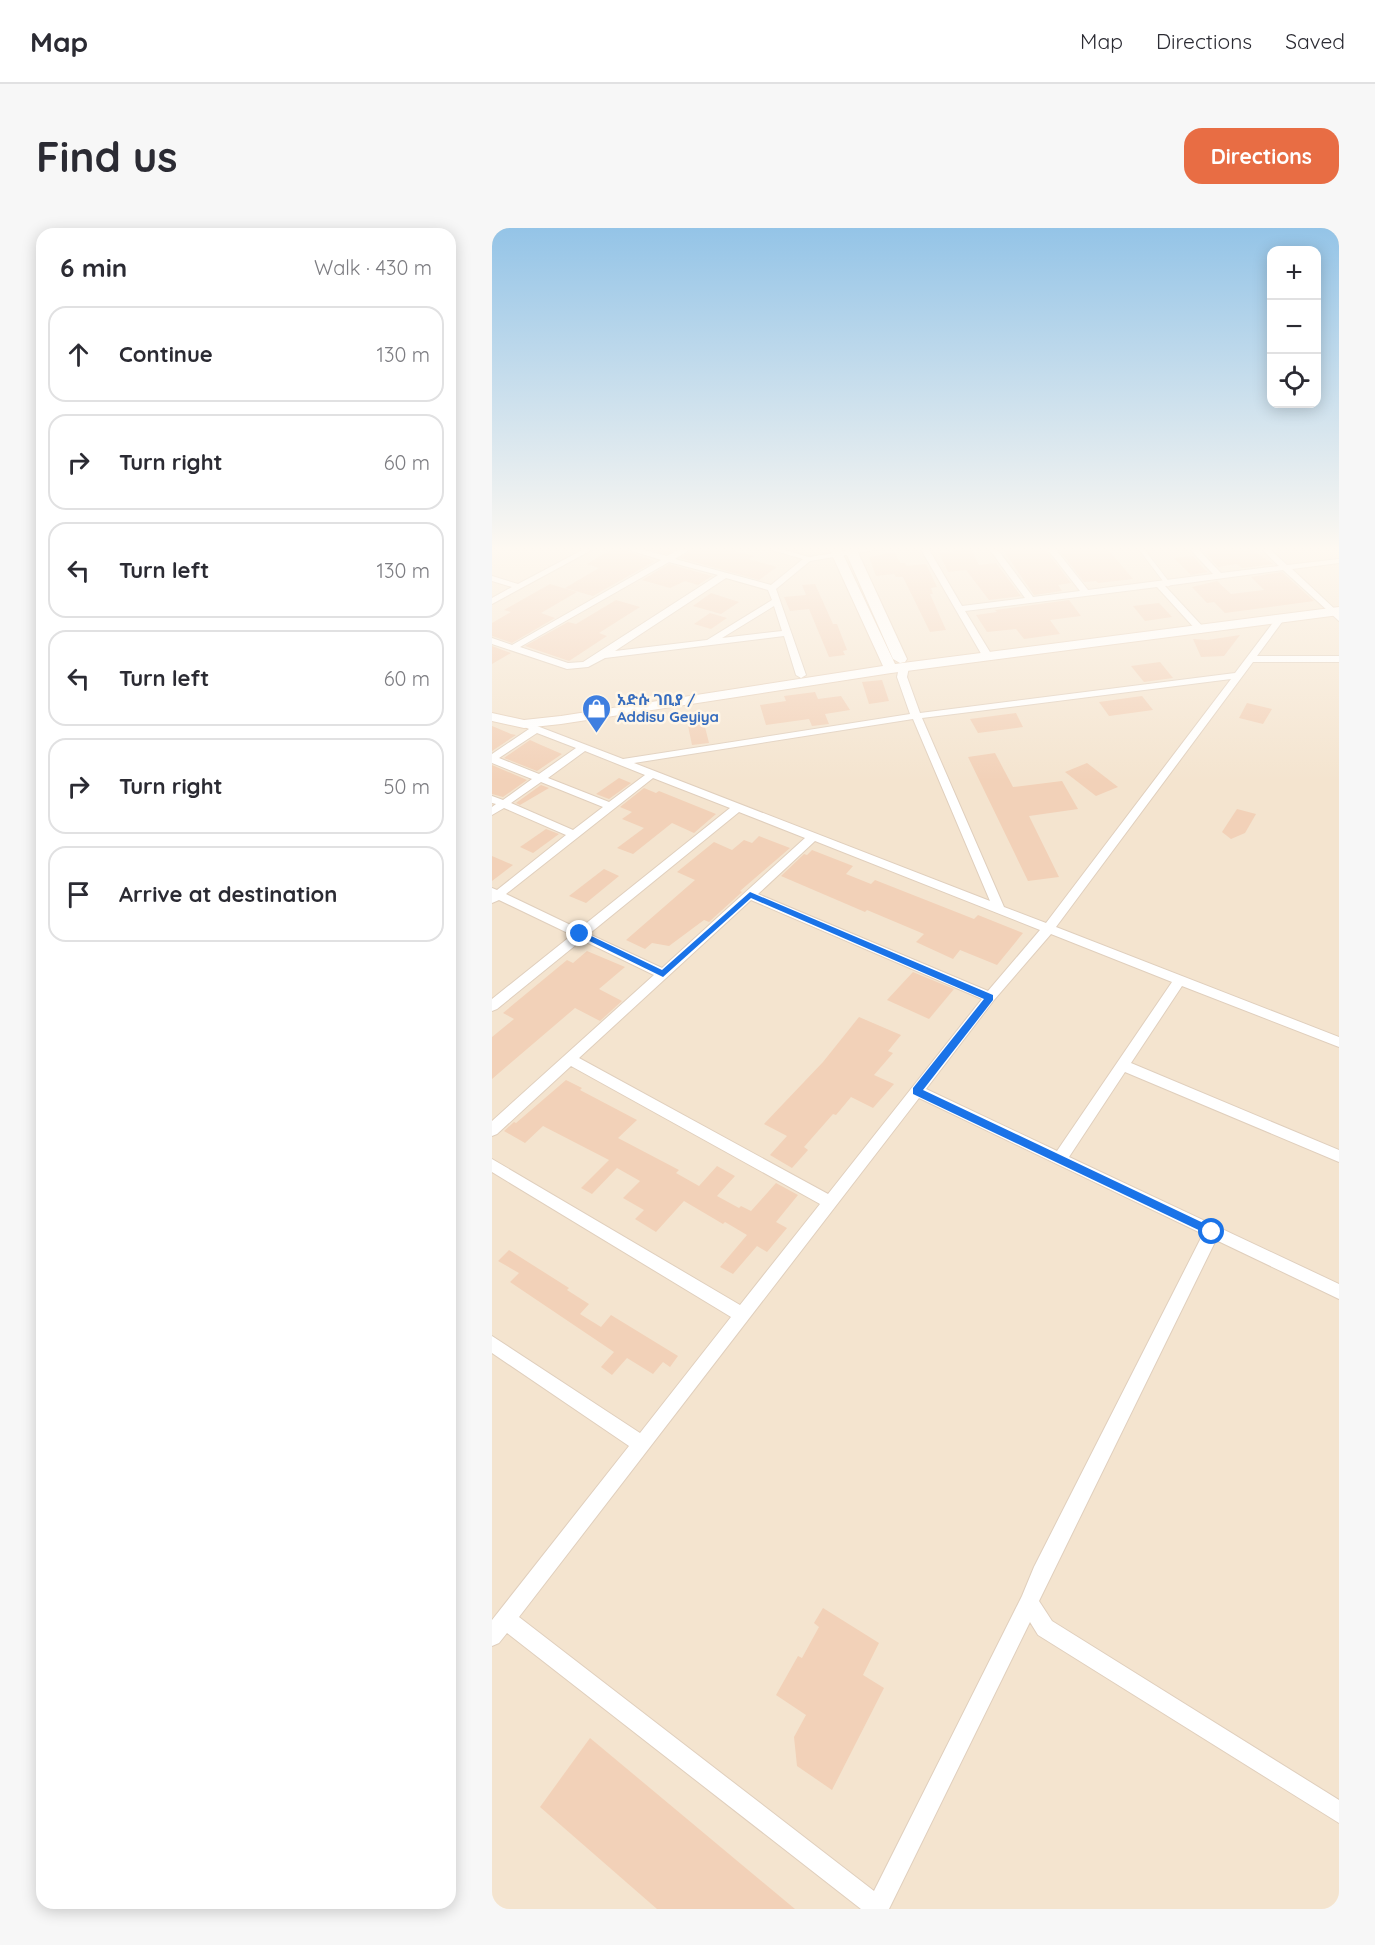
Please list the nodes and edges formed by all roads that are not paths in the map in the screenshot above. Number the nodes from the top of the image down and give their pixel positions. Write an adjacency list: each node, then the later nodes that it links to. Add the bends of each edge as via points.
1 (554, 624): 16 (street)
2 (649, 624): 18 (street)
3 (738, 624): 15 (street)
4 (783, 624): 13 (street)
5 (875, 624): 21 (main road)
6 (880, 624): 21 (main road)
7 (969, 624): 17 (street)
8 (1196, 624): 12 (street)
9 (1219, 624): 12 (main road)
10 (1222, 624): 12 (main road)
11 (1276, 624): 19 (street)
12 (1198, 627): 17 (main road)
13 (786, 633): 15 (street); 22 (street)
14 (492, 641): 16 (street)
15 (707, 644): 18 (street)
16 (513, 648): 18 (street, via 567,666 585,665)
17 (986, 653): 21 (main road)
18 (603, 655)
19 (1251, 659): 20 (street); 23 (street)
20 (1339, 659)
21 (897, 667): 22 (main road); 25 (street); 27 (main road)
22 (801, 675): 24 (main road, via 535,712)
23 (1240, 675): 25 (street); 43 (street)
24 (492, 703)
25 (916, 716): 30 (street); 42 (street)
26 (492, 718): 27 (main road)
27 (530, 726): 28 (street); 29 (street)
28 (583, 748): 30 (street); 32 (street)
29 (492, 759): 32 (street)
30 (621, 762): 31 (street)
31 (652, 774): 35 (street); 36 (street)
32 (540, 778): 34 (street); 35 (street)
33 (492, 799): 34 (street)
34 (503, 804): 37 (street); 38 (street)
35 (611, 807): 38 (street)
36 (738, 807): 39 (street); 44 (street)
37 (492, 812)
38 (575, 834): 40 (street)
39 (813, 837): 41 (street); 42 (street)
40 (494, 895): 44 (street)
41 (750, 895): 45 (street); 47 (street)
42 (999, 909): 43 (street)
43 (1049, 928): 46 (street); 47 (street)
44 (580, 934): 45 (street); 48 (street)
45 (663, 974): 50 (street)
46 (1180, 979): 49 (street); 51 (street)
47 (990, 998): 52 (street)
48 (492, 1006)
49 (1339, 1042)
50 (570, 1059): 53 (street); 57 (street)
51 (1122, 1065): 54 (street); 55 (street)
52 (916, 1091): 55 (street); 57 (street)
53 (492, 1130)
54 (1339, 1156)
55 (1059, 1159): 58 (street)
56 (492, 1166): 60 (street)
57 (830, 1202): 60 (street)
58 (1212, 1232): 59 (street); 63 (street)
59 (1339, 1292)
60 (742, 1315): 62 (street)
61 (492, 1344): 62 (street)
62 (641, 1444): 64 (street)
63 (1029, 1603): 66 (street, via 1045,1628); 67 (street)
64 (505, 1620): 65 (street); 67 (street)
65 (492, 1636)
66 (1339, 1812)
67 (878, 1909)

